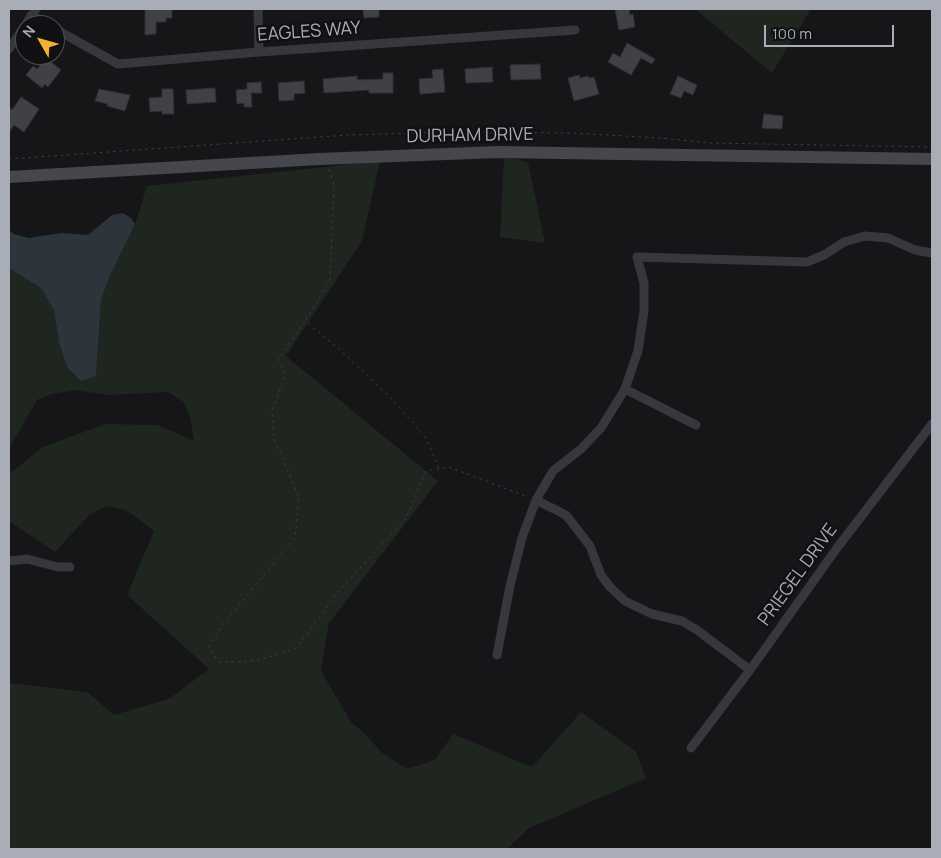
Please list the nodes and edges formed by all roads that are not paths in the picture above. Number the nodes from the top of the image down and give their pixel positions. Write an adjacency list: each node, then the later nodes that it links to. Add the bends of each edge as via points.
1 (258, 9): 6 (street)
2 (33, 12): 5 (street)
3 (575, 30): 6 (street, EAGLES WAY)
4 (65, 34): 6 (street, EAGLES WAY, via 118,64)
5 (9, 50)
6 (259, 52)
7 (932, 159): 8 (street, DURHAM DRIVE, via 498,152 330,158)
8 (9, 177)
9 (932, 253): 10 (street, via 915,250 888,238 865,236 844,242 807,262 637,257 644,283 644,311 638,351)
10 (625, 389): 12 (street); 13 (street, via 601,428 553,471)
11 (932, 424): 17 (street, PRIEGEL DRIVE, via 821,569)
12 (696, 425)
13 (536, 500): 16 (street, via 522,538); 17 (street, via 566,515 590,546 605,581 625,601 652,614 682,621)
14 (9, 561): 15 (street, via 27,559)
15 (70, 567)
16 (497, 655)
17 (750, 670): 18 (street, PRIEGEL DRIVE)
18 (691, 748)

